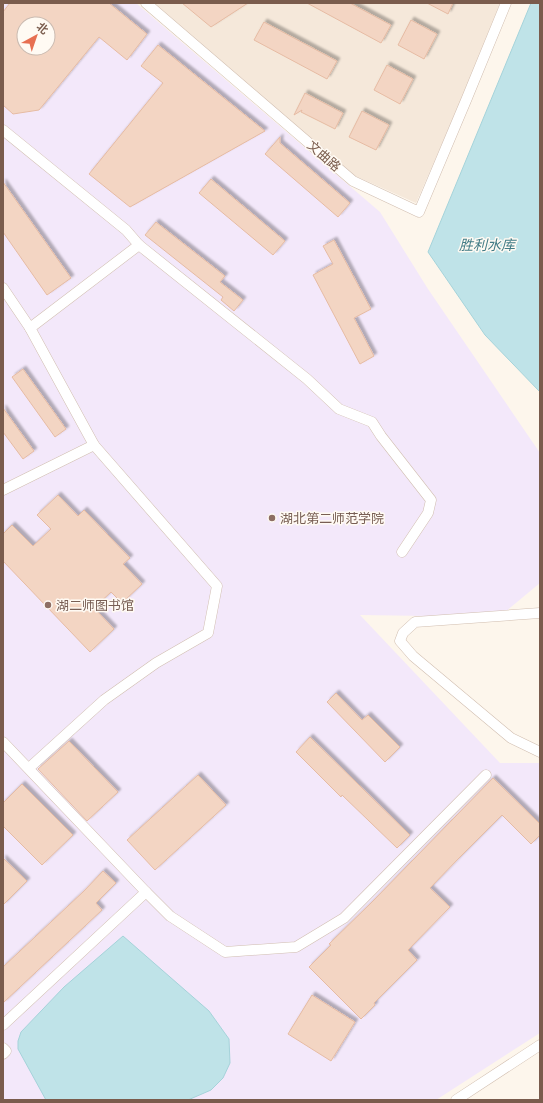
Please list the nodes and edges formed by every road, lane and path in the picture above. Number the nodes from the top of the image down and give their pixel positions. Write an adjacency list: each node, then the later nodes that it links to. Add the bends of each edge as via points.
1 (146, 3): 2 (street, 文曲路, via 353,181 419,212)
2 (506, 3)
3 (3, 130): 4 (street, via 126,230)
4 (139, 245): 6 (street); 9 (street, via 307,379 339,409 372,422 431,500 428,513)
5 (3, 288): 6 (street)
6 (30, 328): 7 (street)
7 (94, 445): 8 (street); 13 (street, via 217,586 208,632 156,663 104,700)
8 (3, 490)
9 (402, 552)
10 (540, 613): 12 (street, via 415,622 403,633 400,640 413,656 511,738)
11 (3, 742): 13 (street)
12 (540, 752)
13 (28, 768): 15 (street)
14 (486, 775): 15 (street, via 344,918 296,947 225,952 170,916)
15 (146, 892): 16 (street)
16 (3, 1025)
17 (540, 1045): 20 (street)
18 (3, 1048): 19 (street, via 6,1051)
19 (3, 1054)
20 (456, 1100)

